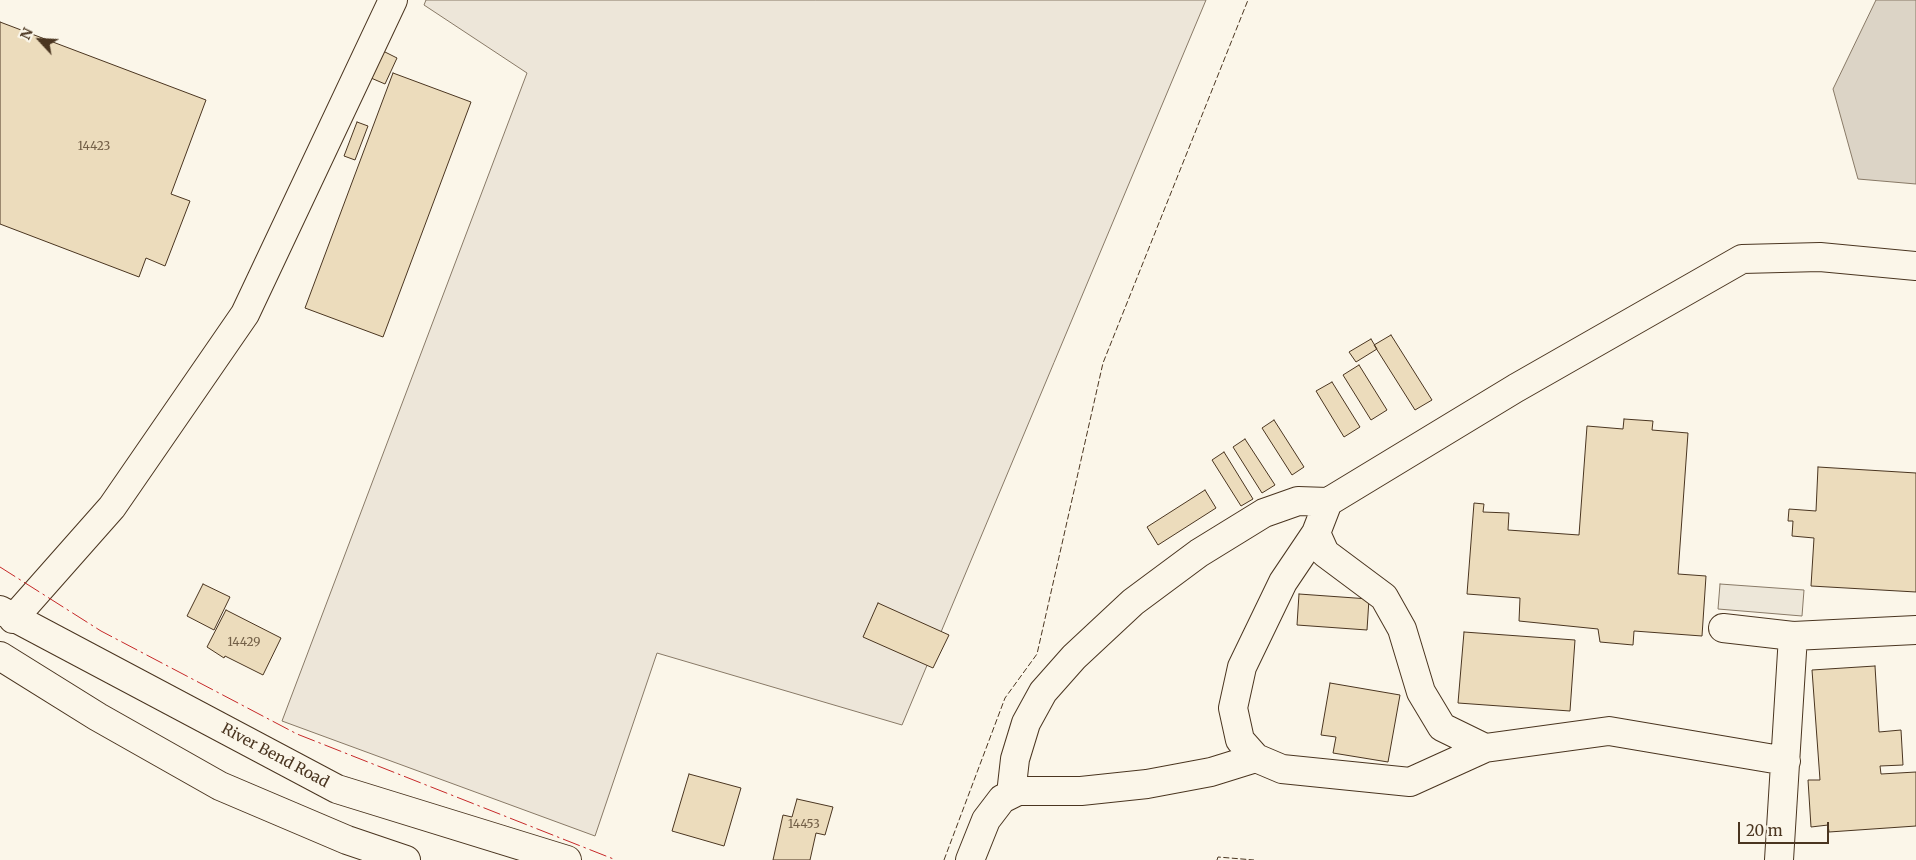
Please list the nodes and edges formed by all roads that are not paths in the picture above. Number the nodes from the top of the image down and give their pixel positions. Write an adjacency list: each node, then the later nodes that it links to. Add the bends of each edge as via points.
1 (393, 0): 5 (street, via 245,314 112,507)
2 (1916, 266): 3 (street, via 1820,257 1742,259 1516,388)
3 (1328, 502): 4 (street); 13 (street, via 1298,501 1264,512 1133,602 1074,657 1043,692 1026,722 1015,759)
4 (1316, 533): 10 (street, via 1325,553 1384,597 1402,629 1421,692 1442,727); 11 (street, via 1283,582 1242,667 1233,708 1240,740)
5 (6, 614): 15 (street, River Bend Road, via 337,789)
6 (1723, 628): 8 (street)
7 (1916, 630): 8 (street)
8 (1793, 636): 12 (street)
9 (0, 656): 14 (street, via 98,717 220,786 347,840)
10 (1485, 748): 11 (street, via 1410,782 1282,769); 12 (street, via 1609,731)
11 (1256, 758): 13 (street, via 1211,772 1147,784)
12 (1786, 762): 17 (street)
13 (1011, 794): 16 (street, via 1002,799 986,820)
14 (406, 860)
15 (567, 860)
16 (970, 860)
17 (1779, 860)

